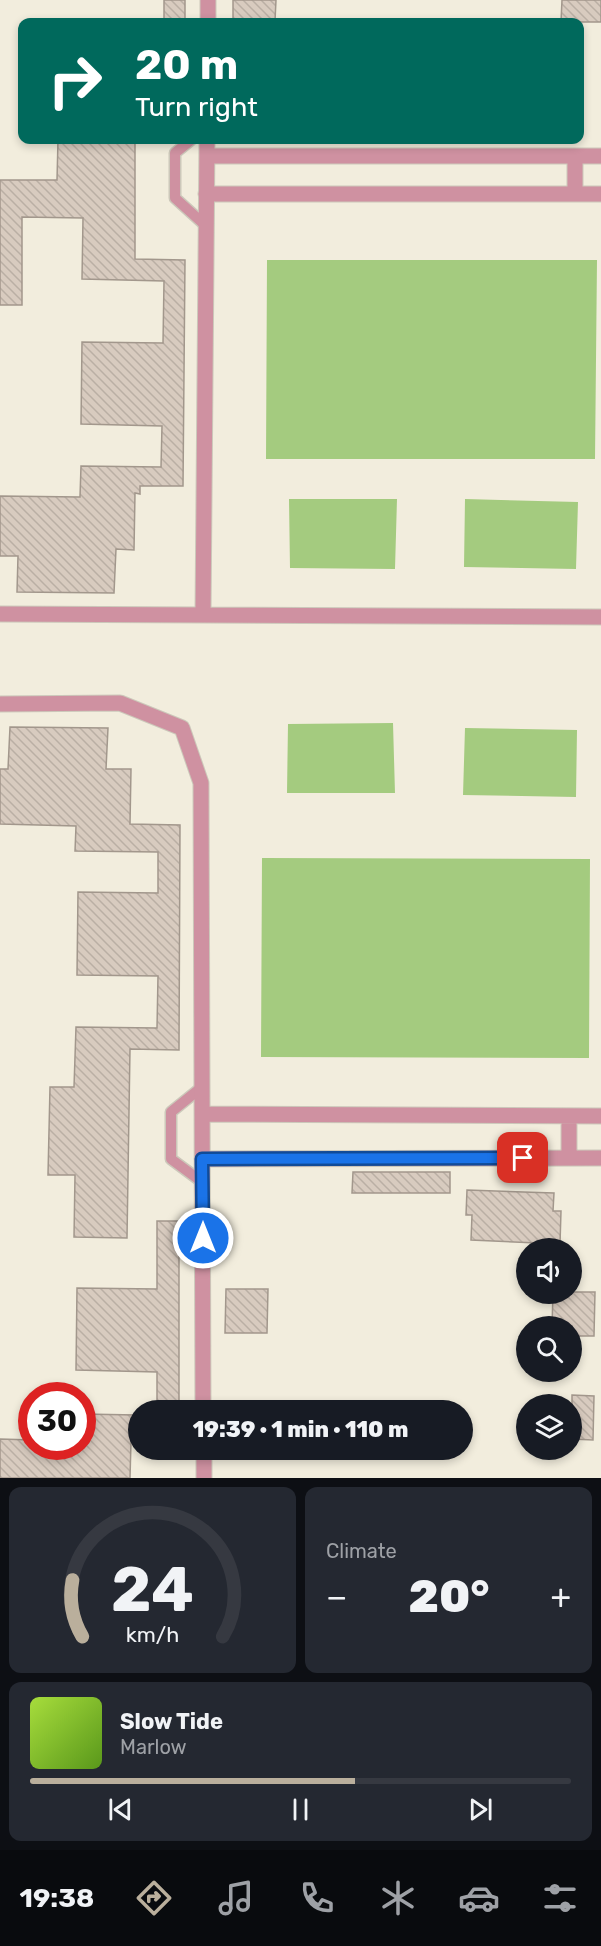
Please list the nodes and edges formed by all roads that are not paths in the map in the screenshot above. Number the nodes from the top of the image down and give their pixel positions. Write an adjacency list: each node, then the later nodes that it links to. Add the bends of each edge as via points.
1 (208, 0): 2 (street)
2 (208, 18)
3 (186, 144): 11 (lane, via 175,153 175,198)
4 (207, 144): 5 (street)
5 (207, 156): 6 (street); 8 (street)
6 (576, 156): 7 (street); 9 (street)
7 (601, 156)
8 (206, 194): 9 (street); 11 (street)
9 (575, 194): 10 (street)
10 (601, 194)
11 (206, 226): 13 (street)
12 (0, 614): 13 (street)
13 (203, 615): 14 (street)
14 (601, 617)
15 (0, 704): 16 (street, via 120,704 182,728 201,783)
16 (202, 1087): 17 (street); 23 (lane, via 171,1112 171,1159)
17 (202, 1114): 18 (street); 22 (street)
18 (569, 1116): 19 (street); 20 (street)
19 (601, 1116)
20 (569, 1158): 21 (street); 22 (street)
21 (601, 1158)
22 (202, 1159): 23 (street)
23 (202, 1182): 24 (street)
24 (203, 1400)
25 (204, 1460): 26 (street)
26 (204, 1478)

